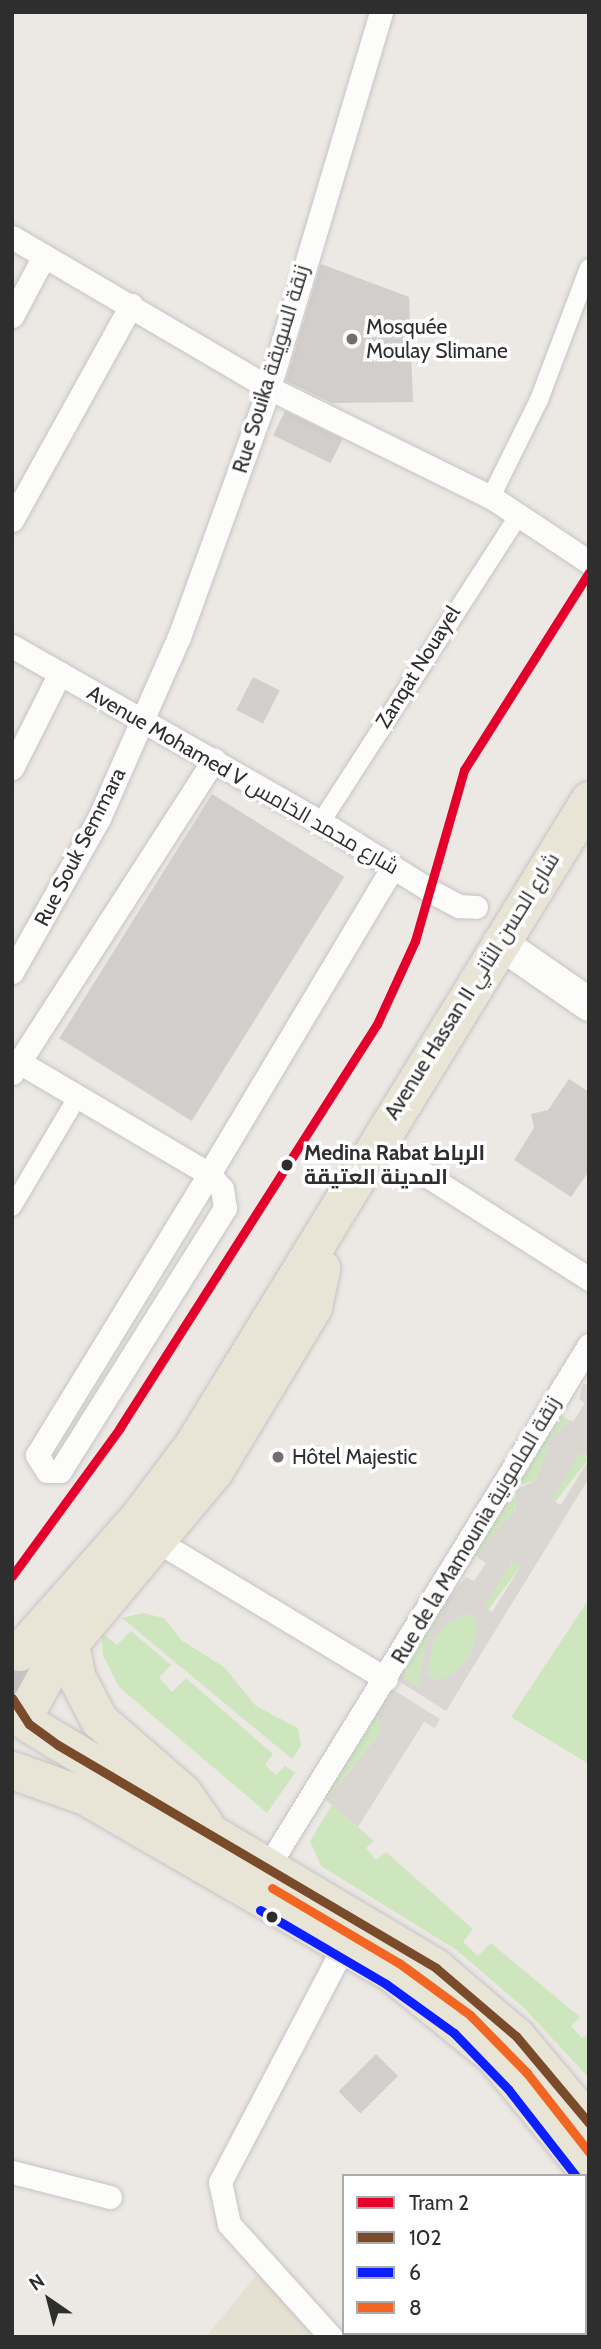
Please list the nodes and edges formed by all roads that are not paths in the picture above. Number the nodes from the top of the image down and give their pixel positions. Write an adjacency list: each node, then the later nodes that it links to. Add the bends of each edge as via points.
1 (381, 12): 7 (street, Rue Souika زنقة السويقة)
2 (12, 237): 3 (street)
3 (44, 256): 5 (street); 6 (street)
4 (589, 268): 8 (street, via 539,400)
5 (131, 305): 7 (street); 10 (street)
6 (12, 316)
7 (269, 388): 8 (street); 14 (street, Rue Souika زنقة السويقة, via 220,530)
8 (491, 497): 9 (street)
9 (519, 515): 11 (street); 18 (street, Zanqat Nouayel)
10 (12, 520)
11 (589, 562)
12 (12, 646): 13 (street, Avenue Mohamed V شارع محمد الخامس)
13 (60, 673): 14 (street, Avenue Mohamed V شارع محمد الخامس); 16 (street)
14 (144, 719): 15 (street, Avenue Mohamed V شارع محمد الخامس); 23 (street, Rue Souk Semmara, via 99,818)
15 (214, 759): 18 (street, Avenue Mohamed V شارع محمد الخامس); 25 (street)
16 (12, 768)
17 (589, 800): 22 (main road, Avenue Hassan II شارع الحسن الثاني)
18 (321, 822): 20 (street, Avenue Mohamed V شارع محمد الخامس)
19 (589, 846): 22 (main road, Avenue Hassan II شارع الحسن الثاني)
20 (393, 867): 21 (street, Avenue Mohamed V شارع محمد الخامس, via 459,906); 28 (street)
21 (476, 907)
22 (509, 949): 24 (main road); 27 (main road, Avenue Hassan II شارع الحسن الثاني); 30 (main road, Avenue Hassan II شارع الحسن الثاني)
23 (12, 972)
24 (589, 1004)
25 (16, 1067): 26 (street)
26 (78, 1097): 28 (street); 29 (street)
27 (393, 1154): 30 (main road, Avenue Hassan II شارع الحسن الثاني); 31 (street)
28 (209, 1174): 28 (street, via 222,1189 225,1208 60,1471 47,1471 37,1455)
29 (12, 1208)
30 (311, 1265): 33 (main road, via 313,1307 230,1446); 35 (main road, Avenue Hassan II شارع الحسن الثاني, via 192,1467)
31 (589, 1279)
32 (589, 1345): 36 (street, Rue de la Mamounia زنقة المامونية)
33 (159, 1542): 34 (main road); 36 (street, Rue de la Mamounia زنقة المامونية)
34 (70, 1644): 37 (main road, via 43,1676); 41 (main road, via 76,1676 99,1720 183,1793)
35 (22, 1650)
36 (386, 1679): 42 (street, Rue de la Mamounia زنقة المامونية)
37 (23, 1711): 39 (main road, via 28,1743); 41 (main road)
38 (348, 1726): 42 (street, via 314,1767)
39 (12, 1762)
40 (12, 1770): 42 (main road, via 85,1796)
41 (209, 1837): 42 (main road)
42 (254, 1877): 43 (main road); 44 (main road, via 409,1951 458,1985 542,2064)
43 (345, 1944): 46 (main road, via 462,2024 517,2081); 48 (street, via 219,2182 229,2224)
44 (589, 2123)
45 (12, 2172): 47 (street)
46 (589, 2172)
47 (110, 2197)
48 (331, 2337)

